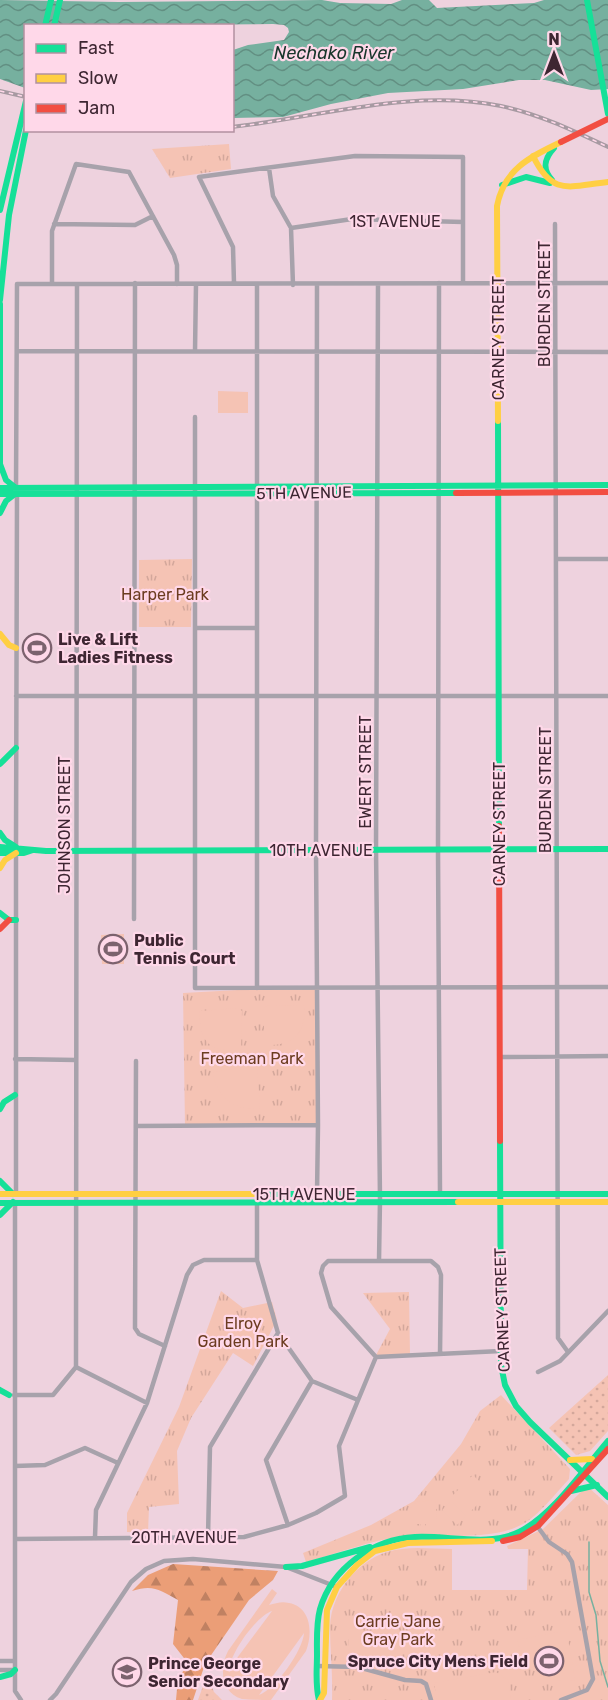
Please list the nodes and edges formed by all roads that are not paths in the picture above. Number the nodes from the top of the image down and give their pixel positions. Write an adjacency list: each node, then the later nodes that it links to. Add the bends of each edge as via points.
1 (51, 0): 4 (main road)
2 (60, 0): 5 (main road)
3 (587, 0): 7 (main road)
4 (45, 24)
5 (54, 24)
6 (24, 109): 15 (main road)
7 (608, 117): 9 (main road, bridge)
8 (26, 132): 36 (main road, via 7,216)
9 (561, 142): 10 (main road); 14 (main road, via 544,160 544,168)
10 (533, 156): 13 (main road); 14 (main road, via 544,177)
11 (269, 168): 17 (street, via 355,156 462,157); 20 (street, via 273,196); 23 (street, via 199,177 233,247)
12 (608, 182): 14 (main road)
13 (502, 185): 14 (main road, via 526,177); 33 (main road, CARNEY STREET, via 496,206)
14 (556, 185)
15 (0, 210)
16 (153, 216): 18 (street, via 135,225); 18 (street, via 129,172 76,164); 28 (street, via 174,255)
17 (463, 222): 20 (street, 1ST AVENUE, via 352,219); 32 (street)
18 (54, 224): 21 (street)
19 (555, 224): 25 (street, BURDEN STREET)
20 (291, 228): 34 (street)
21 (52, 283): 27 (street); 37 (street, via 17,284)
22 (135, 283): 27 (street); 28 (street); 39 (street)
23 (234, 283): 29 (street); 30 (street)
24 (440, 283): 31 (street); 32 (street); 44 (street)
25 (555, 283): 26 (street); 33 (street); 46 (street, BURDEN STREET)
26 (608, 283)
27 (77, 284): 38 (street, JOHNSON STREET)
28 (177, 284): 29 (street)
29 (195, 284): 40 (street)
30 (257, 284): 34 (street); 41 (street)
31 (378, 284): 35 (street); 42 (street, EWERT STREET)
32 (463, 284): 33 (street)
33 (498, 284): 45 (main road, CARNEY STREET)
34 (293, 285): 35 (street)
35 (317, 285): 43 (street)
36 (0, 302): 49 (main road)
37 (17, 351): 38 (street); 61 (street)
38 (76, 351): 39 (street); 62 (street, JOHNSON STREET)
39 (135, 351): 40 (street); 58 (street)
40 (195, 351): 41 (street)
41 (256, 351): 43 (street); 60 (street)
42 (378, 351): 43 (street); 44 (street); 54 (street, EWERT STREET)
43 (317, 352): 52 (street)
44 (440, 352): 45 (street); 55 (street)
45 (498, 352): 46 (street); 56 (main road, CARNEY STREET)
46 (556, 352): 47 (street); 57 (street, BURDEN STREET)
47 (608, 352)
48 (195, 417): 59 (street)
49 (0, 463): 50 (main road); 61 (main road, via 6,480)
50 (0, 468)
51 (608, 485): 57 (main road, 5TH AVENUE)
52 (317, 486): 54 (main road, 5TH AVENUE); 60 (main road, 5TH AVENUE); 65 (street)
53 (0, 488): 61 (main road, 5TH AVENUE)
54 (378, 489): 55 (main road, 5TH AVENUE); 65 (main road, 5TH AVENUE); 80 (street, EWERT STREET)
55 (439, 489): 56 (main road, 5TH AVENUE); 73 (street)
56 (498, 489): 57 (main road, 5TH AVENUE); 81 (main road, CARNEY STREET)
57 (556, 489): 63 (main road, 5TH AVENUE); 68 (street, BURDEN STREET)
58 (135, 490): 59 (main road, 5TH AVENUE); 62 (main road, 5TH AVENUE); 76 (street)
59 (196, 490): 60 (main road, 5TH AVENUE); 69 (street)
60 (256, 490): 65 (main road, 5TH AVENUE); 70 (street)
61 (16, 491): 62 (main road, 5TH AVENUE); 64 (main road, 5TH AVENUE); 66 (main road); 72 (street)
62 (76, 491): 75 (street, JOHNSON STREET)
63 (608, 492)
64 (0, 494)
65 (317, 494): 79 (street)
66 (0, 513)
67 (608, 559): 68 (street)
68 (556, 560): 82 (street, BURDEN STREET)
69 (196, 628): 70 (street); 77 (street)
70 (256, 628): 78 (street)
71 (0, 634): 72 (main road)
72 (16, 648): 74 (street)
73 (440, 695): 80 (street); 81 (street); 97 (street)
74 (16, 696): 75 (street); 84 (street)
75 (76, 696): 76 (street); 98 (street, JOHNSON STREET)
76 (135, 696): 77 (street); 92 (street)
77 (196, 696): 78 (street); 93 (street)
78 (256, 696): 79 (street); 94 (street)
79 (317, 696): 80 (street); 95 (street)
80 (377, 696): 96 (street, EWERT STREET)
81 (499, 696): 82 (street); 88 (main road, CARNEY STREET)
82 (557, 696): 83 (street); 89 (street, BURDEN STREET)
83 (608, 696)
84 (16, 748): 85 (main road); 91 (street)
85 (0, 764)
86 (0, 833): 91 (main road)
87 (0, 847): 91 (main road, 10TH AVENUE)
88 (499, 849): 89 (main road, 10TH AVENUE); 97 (main road, 10TH AVENUE); 105 (main road, CARNEY STREET)
89 (557, 849): 90 (main road, 10TH AVENUE); 106 (street, BURDEN STREET)
90 (608, 849)
91 (16, 850): 98 (main road, 10TH AVENUE); 99 (main road, 10TH AVENUE); 100 (main road); 103 (street)
92 (134, 850): 93 (main road, 10TH AVENUE); 98 (main road, 10TH AVENUE); 102 (street)
93 (195, 850): 94 (main road, 10TH AVENUE); 108 (street, via 195,988)
94 (256, 850): 95 (main road, 10TH AVENUE); 108 (street)
95 (316, 850): 96 (main road, 10TH AVENUE); 109 (street)
96 (376, 850): 97 (main road, 10TH AVENUE); 110 (street, EWERT STREET)
97 (438, 850): 111 (street)
98 (76, 851): 116 (street, JOHNSON STREET)
99 (0, 853)
100 (0, 868)
101 (0, 913): 103 (main road)
102 (135, 919)
103 (12, 920): 104 (main road); 115 (street)
104 (0, 929)
105 (499, 987): 106 (street); 111 (street); 114 (main road, CARNEY STREET)
106 (558, 987): 107 (street); 112 (street, BURDEN STREET)
107 (608, 987)
108 (256, 988): 109 (street)
109 (317, 988): 110 (street); 120 (street)
110 (377, 988): 111 (street); 128 (street, EWERT STREET)
111 (439, 988): 129 (street)
112 (558, 1056): 113 (street); 114 (street); 133 (street, BURDEN STREET)
113 (608, 1056)
114 (500, 1057): 132 (main road, CARNEY STREET)
115 (15, 1059): 116 (street); 118 (street)
116 (76, 1060): 125 (street, JOHNSON STREET)
117 (136, 1061): 121 (street)
118 (15, 1095): 119 (main road); 124 (street)
119 (0, 1109)
120 (318, 1125): 121 (street); 127 (street)
121 (136, 1126): 131 (street)
122 (0, 1181): 124 (main road)
123 (0, 1194): 124 (main road, 15TH AVENUE)
124 (15, 1194): 125 (main road, 15TH AVENUE)
125 (76, 1194): 131 (main road, 15TH AVENUE); 134 (street, JOHNSON STREET)
126 (257, 1194): 127 (main road, 15TH AVENUE); 131 (main road, 15TH AVENUE); 136 (street)
127 (317, 1194): 128 (main road, 15TH AVENUE)
128 (380, 1194): 129 (main road, 15TH AVENUE); 137 (street, EWERT STREET)
129 (440, 1194): 132 (main road, 15TH AVENUE)
130 (608, 1194): 133 (main road, 15TH AVENUE)
131 (136, 1198): 134 (main road, 15TH AVENUE); 136 (main road, 15TH AVENUE); 145 (street, via 135,1328)
132 (500, 1198): 133 (main road, 15TH AVENUE); 137 (main road, 15TH AVENUE); 146 (main road, CARNEY STREET)
133 (558, 1198): 138 (main road, 15TH AVENUE); 147 (street, BURDEN STREET, via 558,1338)
134 (76, 1201): 135 (main road, 15TH AVENUE); 150 (street, JOHNSON STREET)
135 (14, 1202): 139 (main road, 15TH AVENUE); 140 (main road); 154 (street)
136 (257, 1202): 137 (main road, 15TH AVENUE); 141 (street)
137 (380, 1202): 142 (street, EWERT STREET)
138 (608, 1202)
139 (0, 1203)
140 (0, 1215)
141 (258, 1260): 144 (street); 145 (street, via 204,1260 193,1265)
142 (379, 1261): 148 (street, via 431,1261 438,1267); 149 (street, via 328,1261 321,1273 331,1307)
143 (608, 1311): 147 (street)
144 (278, 1333): 152 (street); 172 (street, via 210,1447)
145 (165, 1346): 157 (street)
146 (501, 1351): 148 (street); 161 (main road, CARNEY STREET, via 505,1385 516,1406)
147 (568, 1352): 151 (street, via 560,1361)
148 (440, 1354): 149 (street)
149 (376, 1357): 156 (street)
150 (76, 1367): 154 (street, via 53,1395); 157 (street)
151 (538, 1372)
152 (312, 1381): 156 (street); 169 (street, via 266,1460)
153 (0, 1390): 154 (main road)
154 (12, 1395): 155 (main road); 163 (street)
155 (0, 1399)
156 (358, 1400): 169 (street, 20TH AVENUE, via 339,1446 345,1496)
157 (147, 1403): 162 (street)
158 (608, 1441): 160 (main road)
159 (608, 1449): 164 (main road)
160 (592, 1459): 161 (main road); 164 (main road)
161 (570, 1460): 164 (main road, CARNEY STREET); 165 (main road)
162 (118, 1463): 163 (street, via 85,1448 45,1465); 171 (street, via 96,1510)
163 (15, 1466): 173 (street)
164 (583, 1473): 165 (main road); 166 (main road); 167 (main road)
165 (572, 1482): 170 (main road)
166 (597, 1485): 167 (main road); 168 (main road)
167 (571, 1491): 170 (main road)
168 (608, 1497)
169 (288, 1525): 172 (street, 20TH AVENUE, via 244,1537)
170 (536, 1525): 175 (main road, via 503,1537); 189 (street, via 572,1562 593,1679 586,1690)
171 (95, 1537): 172 (street, 20TH AVENUE); 173 (street, 20TH AVENUE)
172 (208, 1537)
173 (15, 1539): 179 (street)
174 (393, 1540): 175 (main road); 176 (main road); 177 (main road, via 352,1562)
175 (469, 1540): 177 (main road, via 408,1543 375,1551)
176 (286, 1567): 177 (street); 186 (street, via 193,1559 164,1561 146,1569 131,1582)
177 (334, 1586): 180 (main road, via 320,1608); 181 (main road, via 325,1625)
178 (0, 1661): 179 (street)
179 (15, 1661): 183 (street)
180 (316, 1666): 181 (street); 187 (main road)
181 (325, 1666): 187 (main road); 188 (street, via 358,1667 421,1681 426,1684)
182 (0, 1670): 183 (street)
183 (15, 1670): 184 (main road); 185 (street, via 15,1691)
184 (0, 1677)
185 (21, 1700)
186 (50, 1700)
187 (320, 1700)
188 (431, 1700)
189 (561, 1700)

